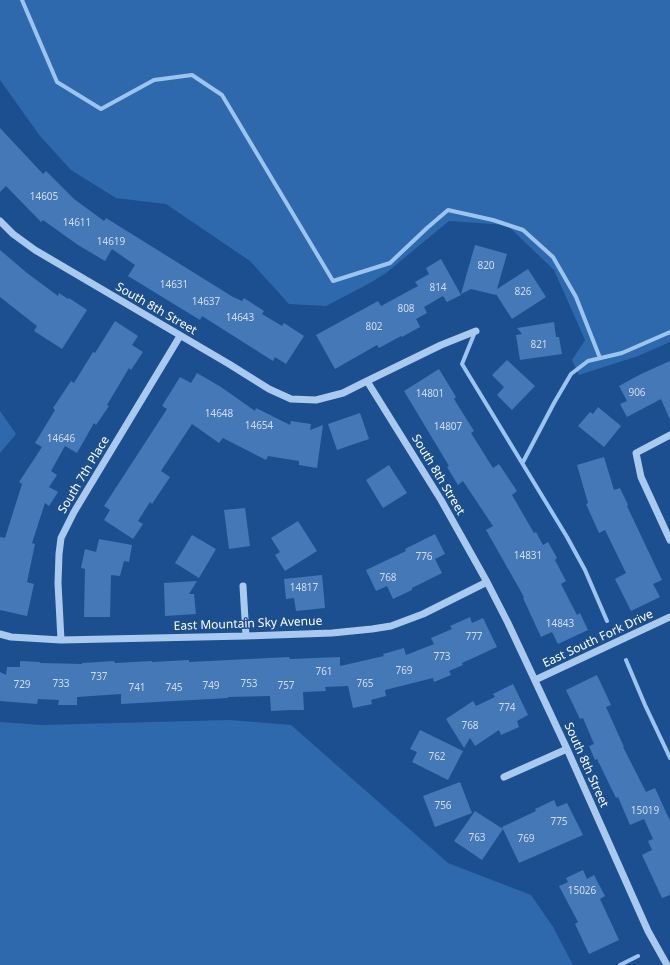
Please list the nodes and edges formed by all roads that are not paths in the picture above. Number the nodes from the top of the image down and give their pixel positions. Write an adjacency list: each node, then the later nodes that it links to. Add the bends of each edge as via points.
1 (0, 221): 3 (street, South 8th Street, via 35,250)
2 (476, 331): 4 (street)
3 (180, 336): 4 (street, South 8th Street, via 269,389 291,399 316,400 343,393); 12 (street, South 7th Place, via 61,538 58,554)
4 (367, 381): 7 (street, South 8th Street, via 441,500)
5 (670, 435): 6 (street, via 636,453 641,477)
6 (670, 540)
7 (487, 582): 11 (street, East Mountain Sky Avenue, via 422,614 391,626 332,633); 13 (street, South 8th Street)
8 (243, 586): 11 (street)
9 (670, 617): 13 (street, East South Fork Drive)
10 (0, 634): 12 (street, East Mountain Sky Avenue)
11 (246, 636): 12 (street, East Mountain Sky Avenue)
12 (61, 640)
13 (535, 680): 14 (street, South 8th Street)
14 (567, 749): 15 (street); 16 (street, South 8th Street, via 648,931)
15 (504, 777)
16 (667, 965)

